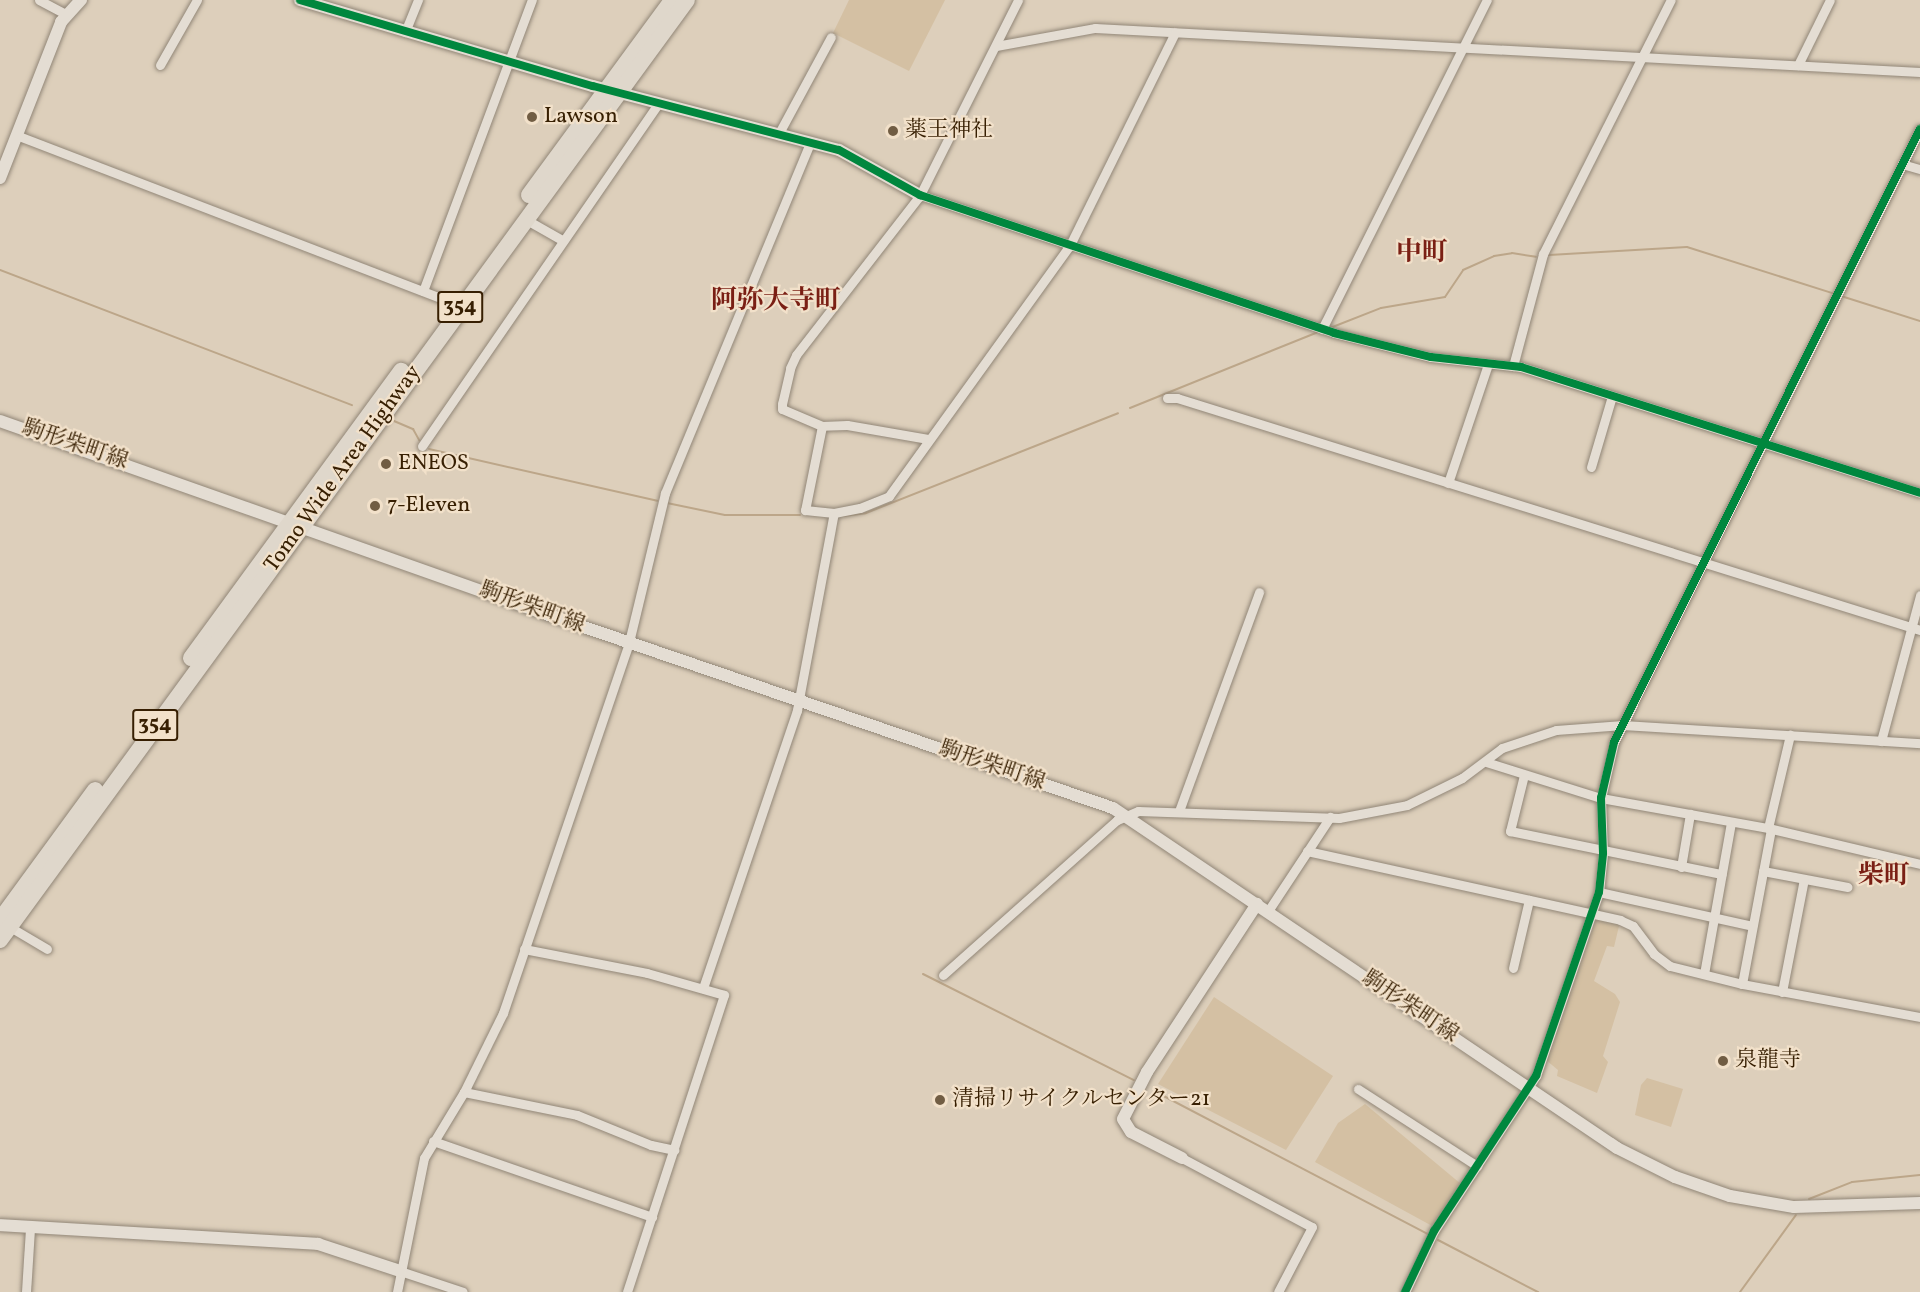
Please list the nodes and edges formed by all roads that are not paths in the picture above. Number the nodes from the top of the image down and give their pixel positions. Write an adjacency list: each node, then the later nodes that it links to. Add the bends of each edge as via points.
1 (39, 0): 13 (street)
2 (81, 0): 13 (main road)
3 (197, 0): 21 (street)
4 (300, 0): 14 (main road)
5 (418, 0): 14 (street)
6 (532, 0): 20 (street)
7 (672, 0): 24 (highway, Tomo Wide Area Highway / 354)
8 (687, 0): 24 (highway, Tomo Wide Area Highway / 354)
9 (1018, 0): 17 (street)
10 (1487, 0): 18 (street)
11 (1671, 0): 19 (street)
12 (1830, 0): 22 (street)
13 (65, 14): 27 (main road)
14 (405, 32): 20 (main road)
15 (1175, 33): 17 (street, via 1095,28); 18 (street); 36 (street)
16 (831, 37): 28 (street)
17 (996, 46): 33 (street)
18 (1463, 47): 19 (street); 39 (street)
19 (1642, 57): 22 (street); 41 (street, via 1543,254)
20 (510, 62): 24 (main road); 37 (street)
21 (160, 65)
22 (1798, 65): 23 (street)
23 (1920, 72)
24 (613, 91): 25 (main road); 34 (highway, Tomo Wide Area Highway / 354); 38 (highway, Tomo Wide Area Highway / 354)
25 (658, 104): 28 (main road); 35 (street)
26 (1920, 129): 30 (street)
27 (15, 135): 32 (main road); 37 (street)
28 (778, 135): 29 (main road)
29 (810, 142): 33 (main road, via 857,158); 59 (street, via 665,493)
30 (1902, 164): 31 (street); 47 (street)
31 (1920, 169)
32 (0, 178)
33 (920, 195): 36 (street); 45 (street, via 790,368 782,410)
34 (525, 218): 35 (street); 53 (highway, Tomo Wide Area Highway / 354)
35 (562, 240): 48 (street)
36 (1070, 245): 39 (street); 46 (street)
37 (423, 291): 38 (street)
38 (452, 302): 53 (highway, Tomo Wide Area Highway / 354)
39 (1322, 329): 40 (street, via 1396,351)
40 (1488, 364): 41 (street); 50 (street)
41 (1513, 366): 42 (street)
42 (1612, 396): 47 (street); 49 (street)
43 (1167, 398): 50 (street)
44 (0, 421): 53 (main road, 駒形柴町線)
45 (822, 426): 46 (street, via 847,425); 52 (street, via 805,510)
46 (928, 439): 52 (street, via 889,496)
47 (1764, 443): 51 (street); 54 (street)
48 (422, 446)
49 (1591, 467)
50 (1448, 483): 54 (street)
51 (1920, 493)
52 (834, 513): 60 (street)
53 (296, 523): 59 (main road, 駒形柴町線); 87 (highway, Tomo Wide Area Highway / 354)
54 (1705, 563): 57 (street); 61 (street)
55 (1259, 592): 68 (street)
56 (1920, 595): 57 (street)
57 (1910, 627): 58 (street); 63 (street)
58 (1920, 630)
59 (629, 642): 60 (main road, 駒形柴町線); 90 (street)
60 (799, 700): 69 (main road, 駒形柴町線); 95 (street)
61 (1623, 725): 62 (street); 65 (street, via 1546,732 1502,748); 67 (street, via 1614,742)
62 (1790, 735): 63 (street); 73 (street)
63 (1881, 741): 64 (street)
64 (1920, 743)
65 (1486, 762): 66 (street); 71 (street, via 1415,803)
66 (1524, 775): 67 (street); 75 (street, via 1510,831)
67 (1601, 798): 70 (street); 75 (street)
68 (1179, 811): 69 (street); 71 (street)
69 (1127, 814): 84 (main road, 駒形柴町線); 93 (street)
70 (1690, 814): 72 (street); 77 (street)
71 (1330, 817): 74 (street)
72 (1731, 822): 73 (street); 79 (street)
73 (1769, 829): 76 (street); 78 (street)
74 (1307, 851): 83 (street); 84 (street)
75 (1603, 853): 77 (street); 82 (street)
76 (1920, 864)
77 (1681, 867): 79 (street)
78 (1763, 871): 80 (street); 88 (street)
79 (1722, 874): 86 (street)
80 (1804, 879): 81 (street); 96 (street)
81 (1848, 887)
82 (1599, 892): 85 (street); 86 (street)
83 (1528, 900): 85 (street); 91 (street)
84 (1262, 907): 98 (main road, 駒形柴町線); 103 (main road, via 1147,1072 1124,1116 1124,1125)
85 (1593, 914): 92 (street, via 1630,924 1665,964); 98 (street)
86 (1714, 918): 88 (street); 92 (street)
87 (2, 925): 89 (street)
88 (1752, 926): 94 (street)
89 (47, 949)
90 (524, 949): 95 (street); 100 (street, via 500,1020)
91 (1513, 968)
92 (1704, 974): 94 (street)
93 (943, 975)
94 (1742, 984): 96 (street)
95 (703, 988): 102 (street, via 719,991 725,1000)
96 (1782, 992): 97 (street)
97 (1920, 1017)
98 (1529, 1087): 104 (street); 105 (main road, 駒形柴町線, via 1630,1156 1703,1188 1756,1202 1800,1207)
99 (1358, 1089): 104 (street)
100 (464, 1092): 101 (street); 102 (street, via 577,1115 651,1145)
101 (433, 1141): 106 (street); 109 (street, via 424,1158)
102 (674, 1150): 106 (street)
103 (1182, 1158): 114 (street, via 1312,1227)
104 (1477, 1166): 115 (street, via 1434,1231)
105 (1920, 1203)
106 (652, 1216): 113 (street)
107 (0, 1225): 108 (main road)
108 (30, 1228): 109 (main road, via 318,1244); 110 (street)
109 (400, 1271): 111 (street); 112 (street)
110 (26, 1292)
111 (397, 1292)
112 (463, 1292)
113 (627, 1292)
114 (1278, 1292)
115 (1405, 1292)

